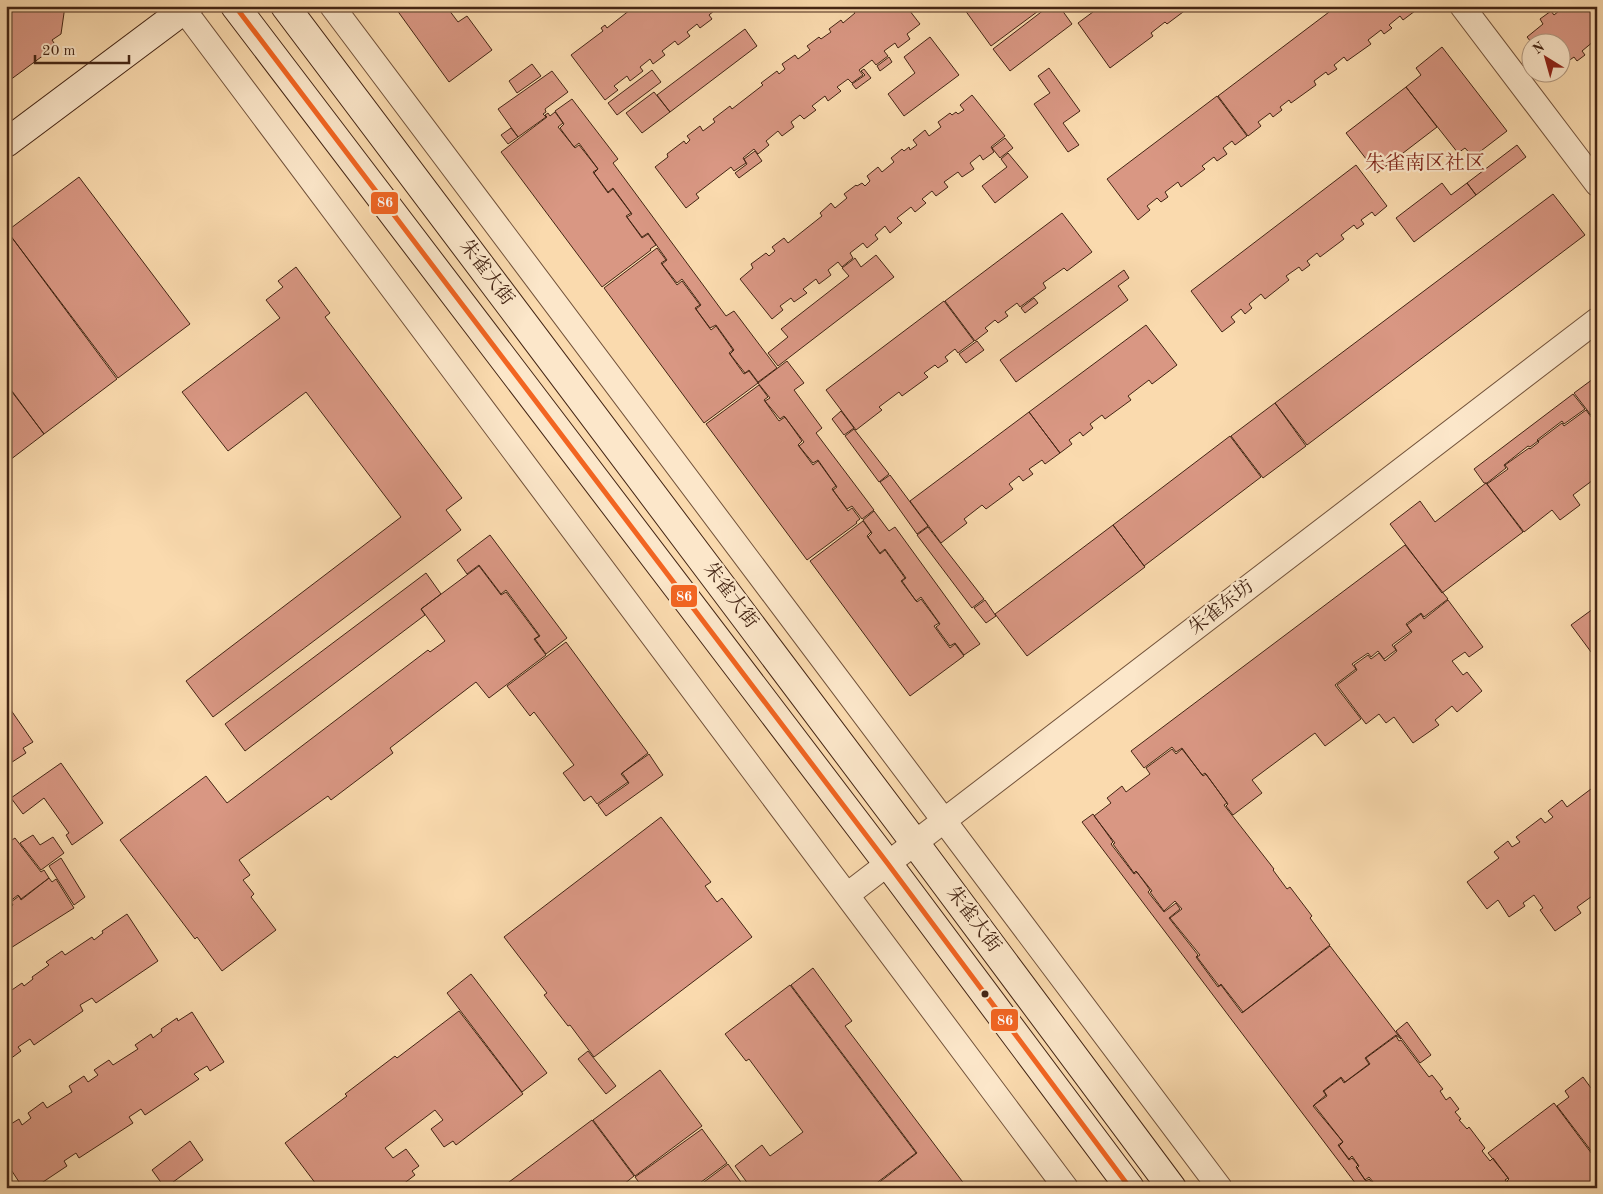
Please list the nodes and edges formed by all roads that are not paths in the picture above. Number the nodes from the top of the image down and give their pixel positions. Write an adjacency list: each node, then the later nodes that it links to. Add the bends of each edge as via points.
1 (235, 6): 11 (main road, 朱雀大街)
2 (285, 6): 10 (main road, 朱雀大街)
3 (332, 6): 9 (street)
4 (1462, 6): 7 (street)
5 (184, 8): 6 (main road); 12 (street)
6 (6, 143)
7 (1597, 184)
8 (1597, 320): 9 (street, 朱雀东坊)
9 (944, 821): 10 (street, 朱雀东坊); 16 (street)
10 (915, 843): 11 (street, 朱雀东坊); 15 (main road, 朱雀大街)
11 (888, 864): 12 (street, 朱雀东坊); 14 (main road, 朱雀大街)
12 (847, 895): 13 (street)
13 (1066, 1188)
14 (1130, 1188)
15 (1172, 1188)
16 (1220, 1188)

